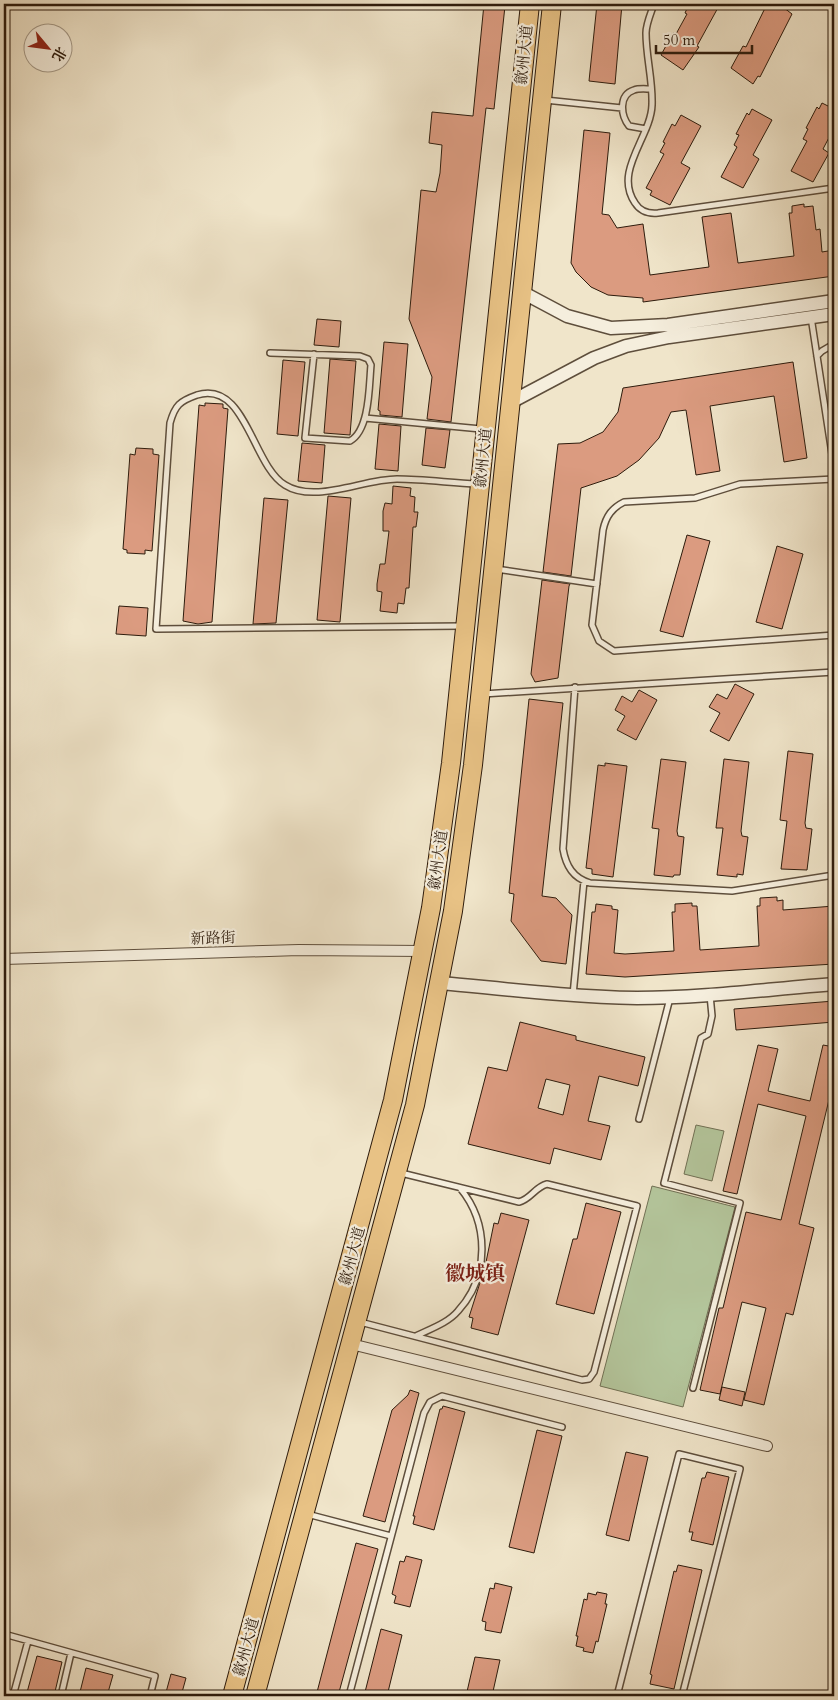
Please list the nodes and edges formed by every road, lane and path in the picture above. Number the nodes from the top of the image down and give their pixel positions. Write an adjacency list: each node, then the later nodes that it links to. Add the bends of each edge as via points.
1 (530, 4): 19 (highway, 歙州大道)
2 (552, 4): 5 (highway, 歙州大道)
3 (654, 4): 4 (lane, via 646,32)
4 (651, 89): 6 (lane, via 634,90 626,97); 7 (lane, via 652,106)
5 (542, 99): 6 (lane); 9 (highway, 歙州大道)
6 (622, 108): 7 (lane, via 630,126)
7 (646, 129): 8 (lane, via 632,160 629,180 634,203 647,213)
8 (834, 188)
9 (522, 292): 10 (street, via 567,316 611,328 668,325); 17 (highway, 歙州大道)
10 (834, 301)
11 (834, 314): 12 (street)
12 (811, 317): 16 (lane); 17 (street, via 626,346 594,358)
13 (834, 344): 16 (lane)
14 (270, 353): 15 (lane)
15 (314, 354): 18 (lane, via 360,356 370,362); 18 (lane, via 305,438 350,440 358,434)
16 (817, 356): 20 (lane)
17 (511, 402): 23 (highway, 歙州大道)
18 (365, 418): 19 (lane)
19 (486, 430): 22 (highway, 歙州大道)
20 (834, 467)
21 (834, 479): 24 (lane, via 740,484 695,498 624,502 613,509 605,522)
22 (480, 484): 25 (highway, 歙州大道); 25 (lane, via 380,480 314,493 300,492 272,474 234,406 223,396 204,393 182,400 170,423 156,629)
23 (493, 569): 24 (lane); 29 (highway, 歙州大道)
24 (597, 584): 26 (lane, via 593,631 603,646 614,651)
25 (465, 626): 32 (highway, 歙州大道, via 442,835)
26 (834, 635)
27 (834, 672): 28 (lane)
28 (575, 687): 29 (lane); 31 (lane, via 563,849 570,868)
29 (480, 694): 34 (highway, 歙州大道, via 464,838)
30 (834, 875): 31 (lane, via 732,891)
31 (584, 881): 36 (lane)
32 (424, 951): 33 (street, 新路街, via 299,950); 56 (highway, 歙州大道, via 407,1040 378,1159)
33 (4, 959)
34 (441, 983): 36 (street); 40 (highway, 歙州大道)
35 (834, 984): 37 (street)
36 (573, 995): 38 (street)
37 (710, 995): 38 (street); 45 (lane, via 712,1016 708,1034 701,1038 664,1183 740,1203)
38 (670, 997): 39 (lane)
39 (639, 1120)
40 (398, 1172): 41 (lane); 42 (highway, 歙州大道)
41 (460, 1187): 43 (lane, via 478,1218 482,1244 478,1271 471,1291 458,1311); 43 (lane, via 519,1202 530,1198 540,1186 547,1184 637,1206 594,1372 589,1379 582,1380)
42 (357, 1321): 43 (lane); 44 (highway, 歙州大道)
43 (416, 1336)
44 (351, 1344): 47 (street); 48 (highway, 歙州大道)
45 (693, 1388)
46 (562, 1426): 49 (lane, via 442,1396 435,1397 424,1413)
47 (767, 1446)
48 (305, 1513): 49 (lane); 57 (highway, 歙州大道)
49 (391, 1536): 58 (lane)
50 (4, 1634): 51 (lane)
51 (28, 1640): 52 (lane); 53 (lane)
52 (71, 1653): 54 (lane); 55 (lane, via 155,1676)
53 (13, 1696)
54 (60, 1696)
55 (150, 1696)
56 (232, 1696)
57 (255, 1696)
58 (349, 1696)
59 (617, 1696): 60 (lane, via 679,1454 740,1470)
60 (682, 1696)

